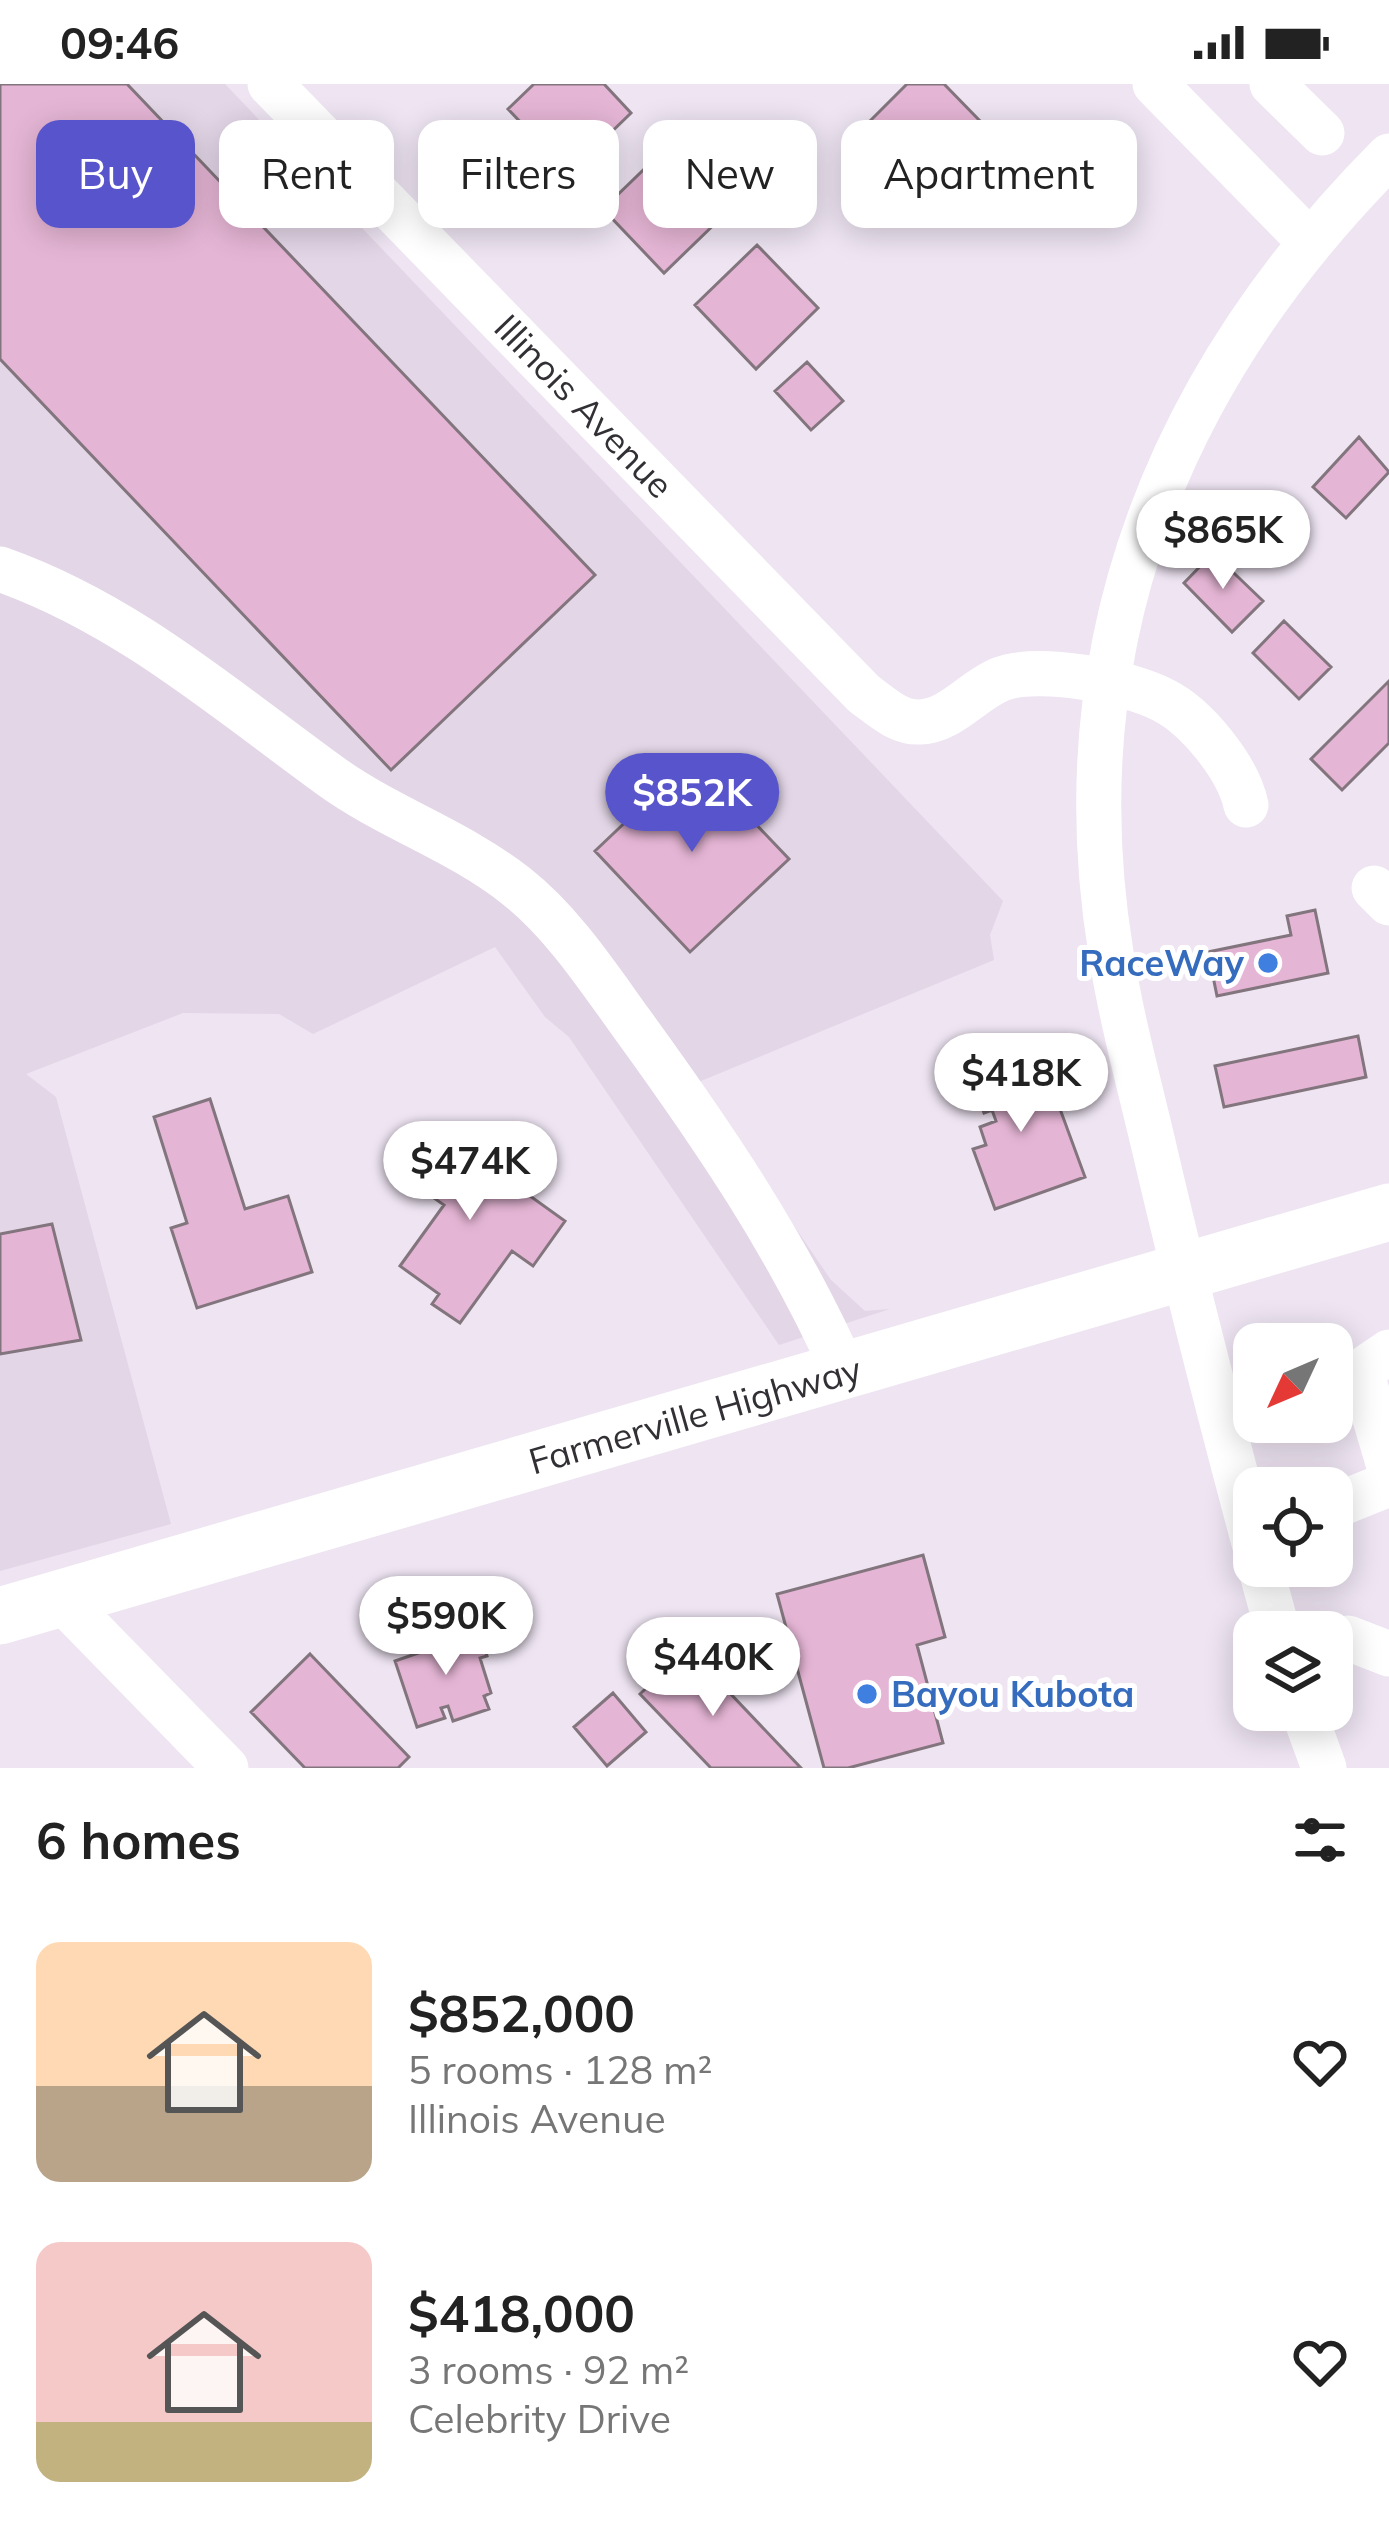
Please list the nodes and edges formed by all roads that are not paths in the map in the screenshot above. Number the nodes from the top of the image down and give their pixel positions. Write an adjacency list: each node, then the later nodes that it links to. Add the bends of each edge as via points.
1 (270, 84): 8 (street, Illinois Avenue, via 827,658 904,722 944,716 1004,678)
2 (1155, 84): 6 (street)
3 (1272, 84): 4 (street)
4 (1322, 133)
5 (1389, 155): 6 (street)
6 (1308, 240): 8 (street, via 1234,341 1164,473 1130,572)
7 (0, 568): 13 (street, via 128,628 361,797 483,862 543,910 749,1194 813,1300)
8 (1106, 682): 9 (street, via 1165,700 1235,770); 11 (street, via 1100,829 1111,952)
9 (1246, 805)
10 (1389, 1213): 11 (main road, Farmerville Highway)
11 (1182, 1269): 13 (main road, Farmerville Highway); 15 (street)
12 (1389, 1352): 14 (street, via 1363,1378)
13 (844, 1372): 18 (main road, Farmerville Highway)
14 (1389, 1466)
15 (1234, 1467)
16 (1389, 1484): 17 (street)
17 (1353, 1499)
18 (61, 1599): 19 (main road, Farmerville Highway); 23 (street)
19 (0, 1616)
20 (1353, 1640): 21 (street)
21 (1389, 1654)
22 (1311, 1731): 24 (street)
23 (226, 1768)
24 (1324, 1768)

